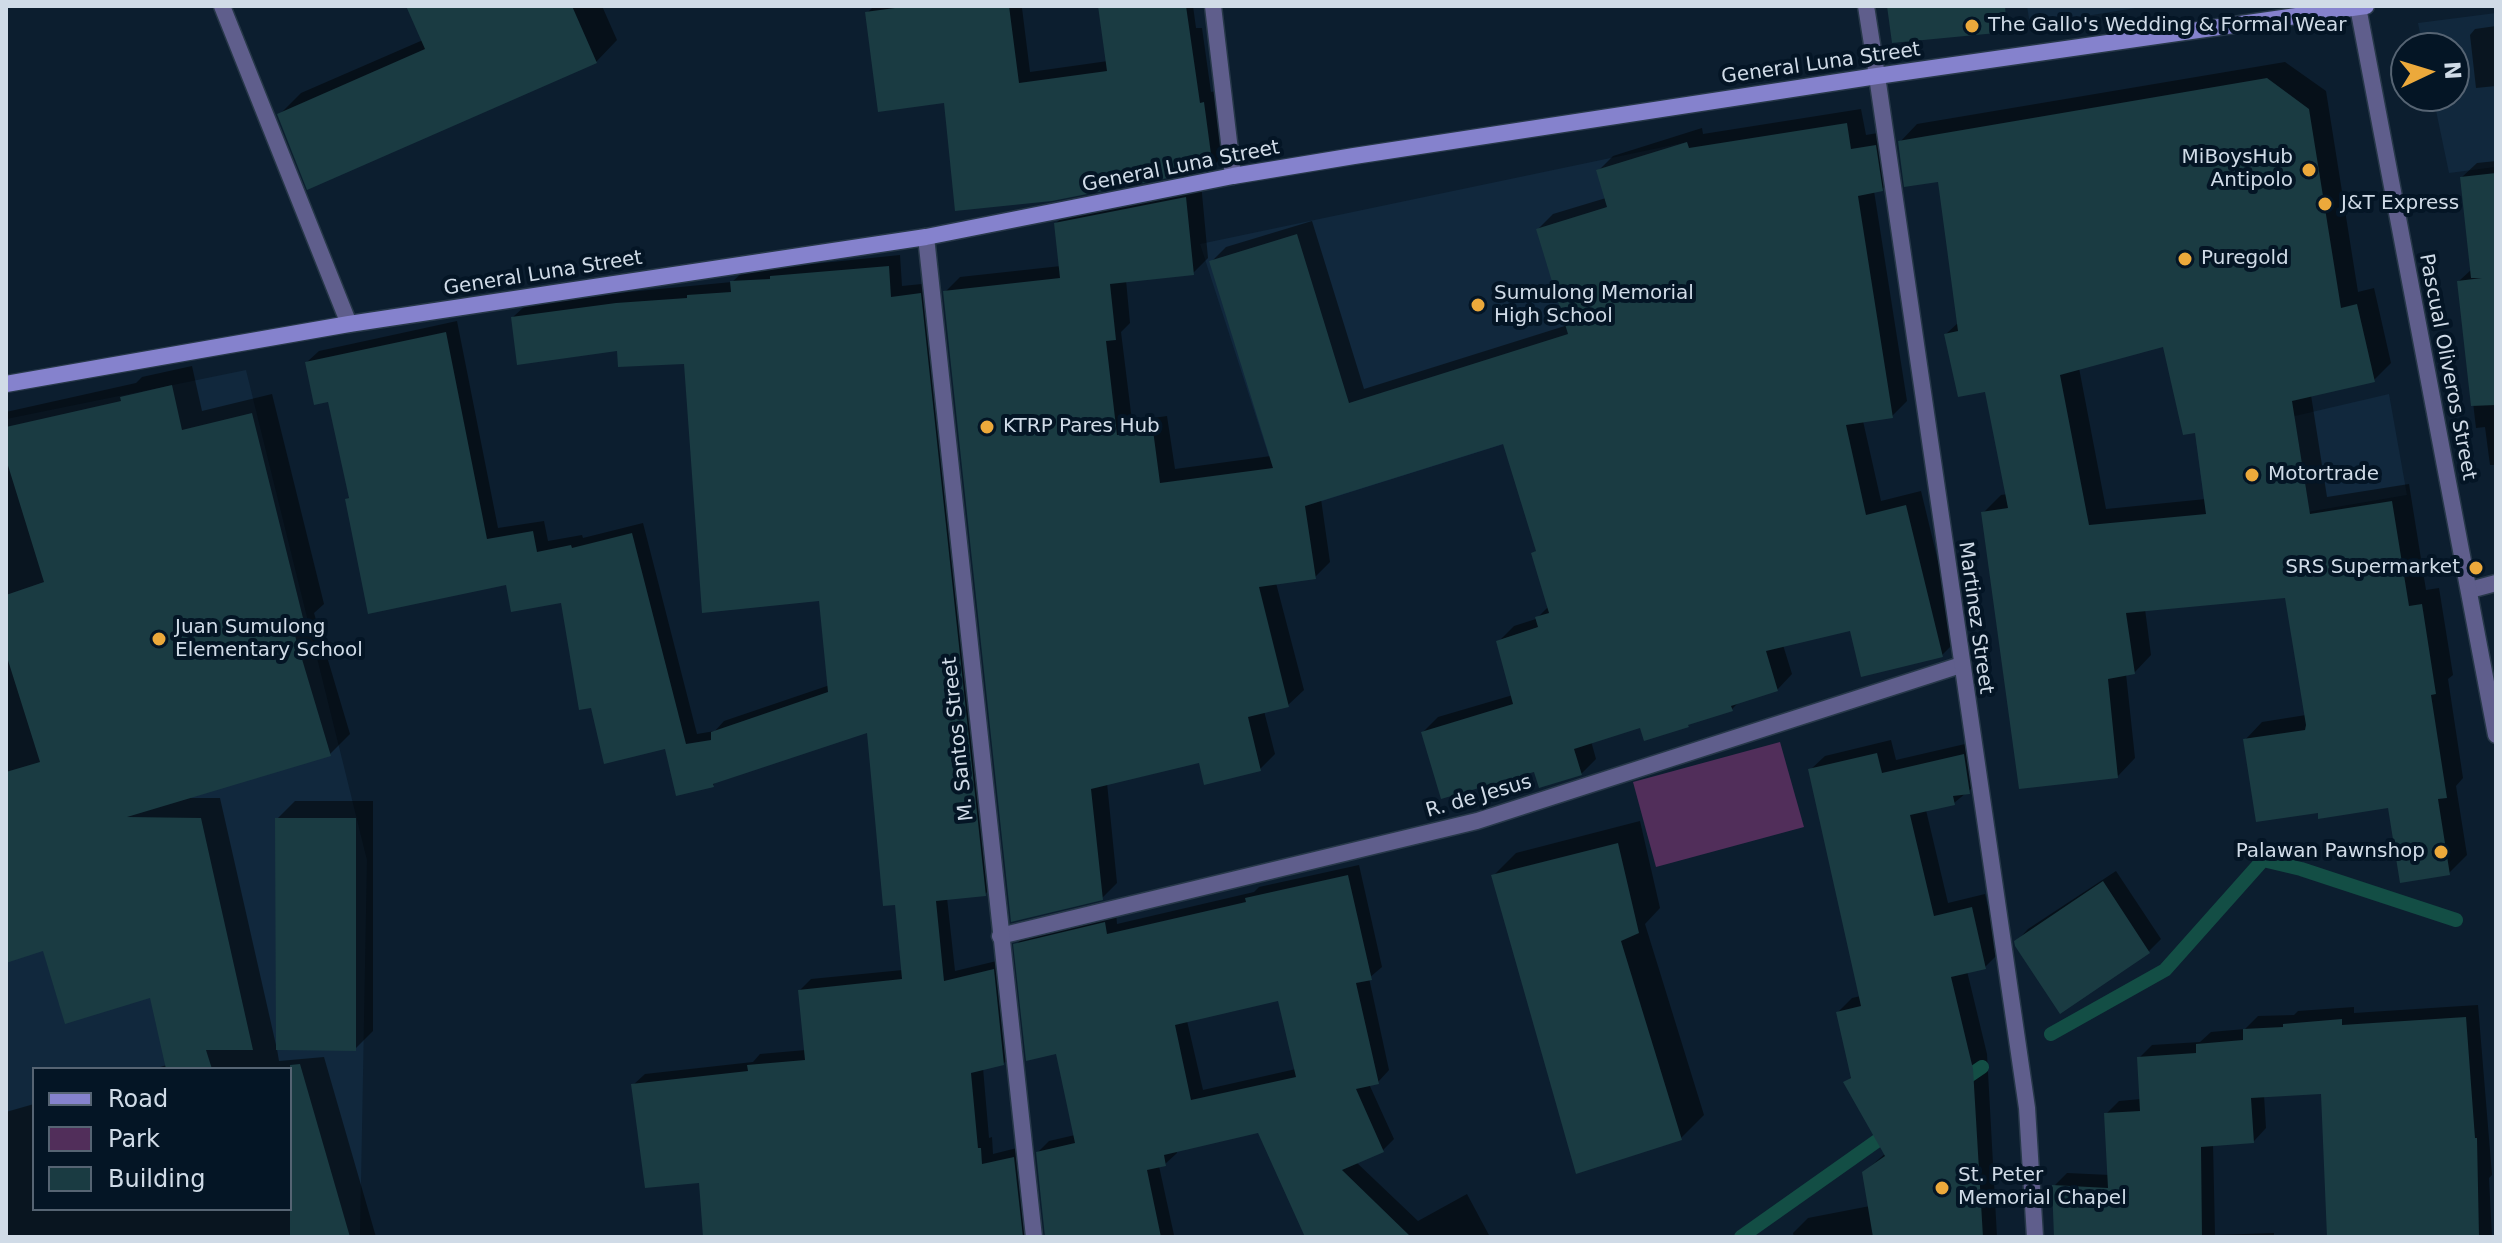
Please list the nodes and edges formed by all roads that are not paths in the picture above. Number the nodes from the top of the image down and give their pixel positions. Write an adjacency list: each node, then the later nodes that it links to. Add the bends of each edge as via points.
1 (222, 6): 9 (street)
2 (1213, 6): 7 (street)
3 (1866, 6): 6 (street, Martinez Street)
4 (2358, 6): 5 (main road, General Luna Street); 6 (main road, General Luna Street); 12 (street, Pascual Oliveros Street)
5 (2366, 6)
6 (1877, 76): 7 (main road, General Luna Street); 13 (street, Martinez Street)
7 (1233, 176): 8 (main road, General Luna Street)
8 (926, 237): 9 (main road, General Luna Street); 16 (street, M. Santos Street)
9 (349, 324): 10 (main road, General Luna Street)
10 (6, 384)
11 (2496, 583): 12 (street)
12 (2470, 590): 14 (street, Pascual Oliveros Street)
13 (1961, 665): 16 (street, R. de Jesus, via 1477,821); 18 (street, Martinez Street, via 2027,1108)
14 (2493, 705): 15 (street, Pascual Oliveros Street)
15 (2496, 735)
16 (1000, 936): 17 (street, M. Santos Street)
17 (1034, 1237)
18 (2035, 1237)

